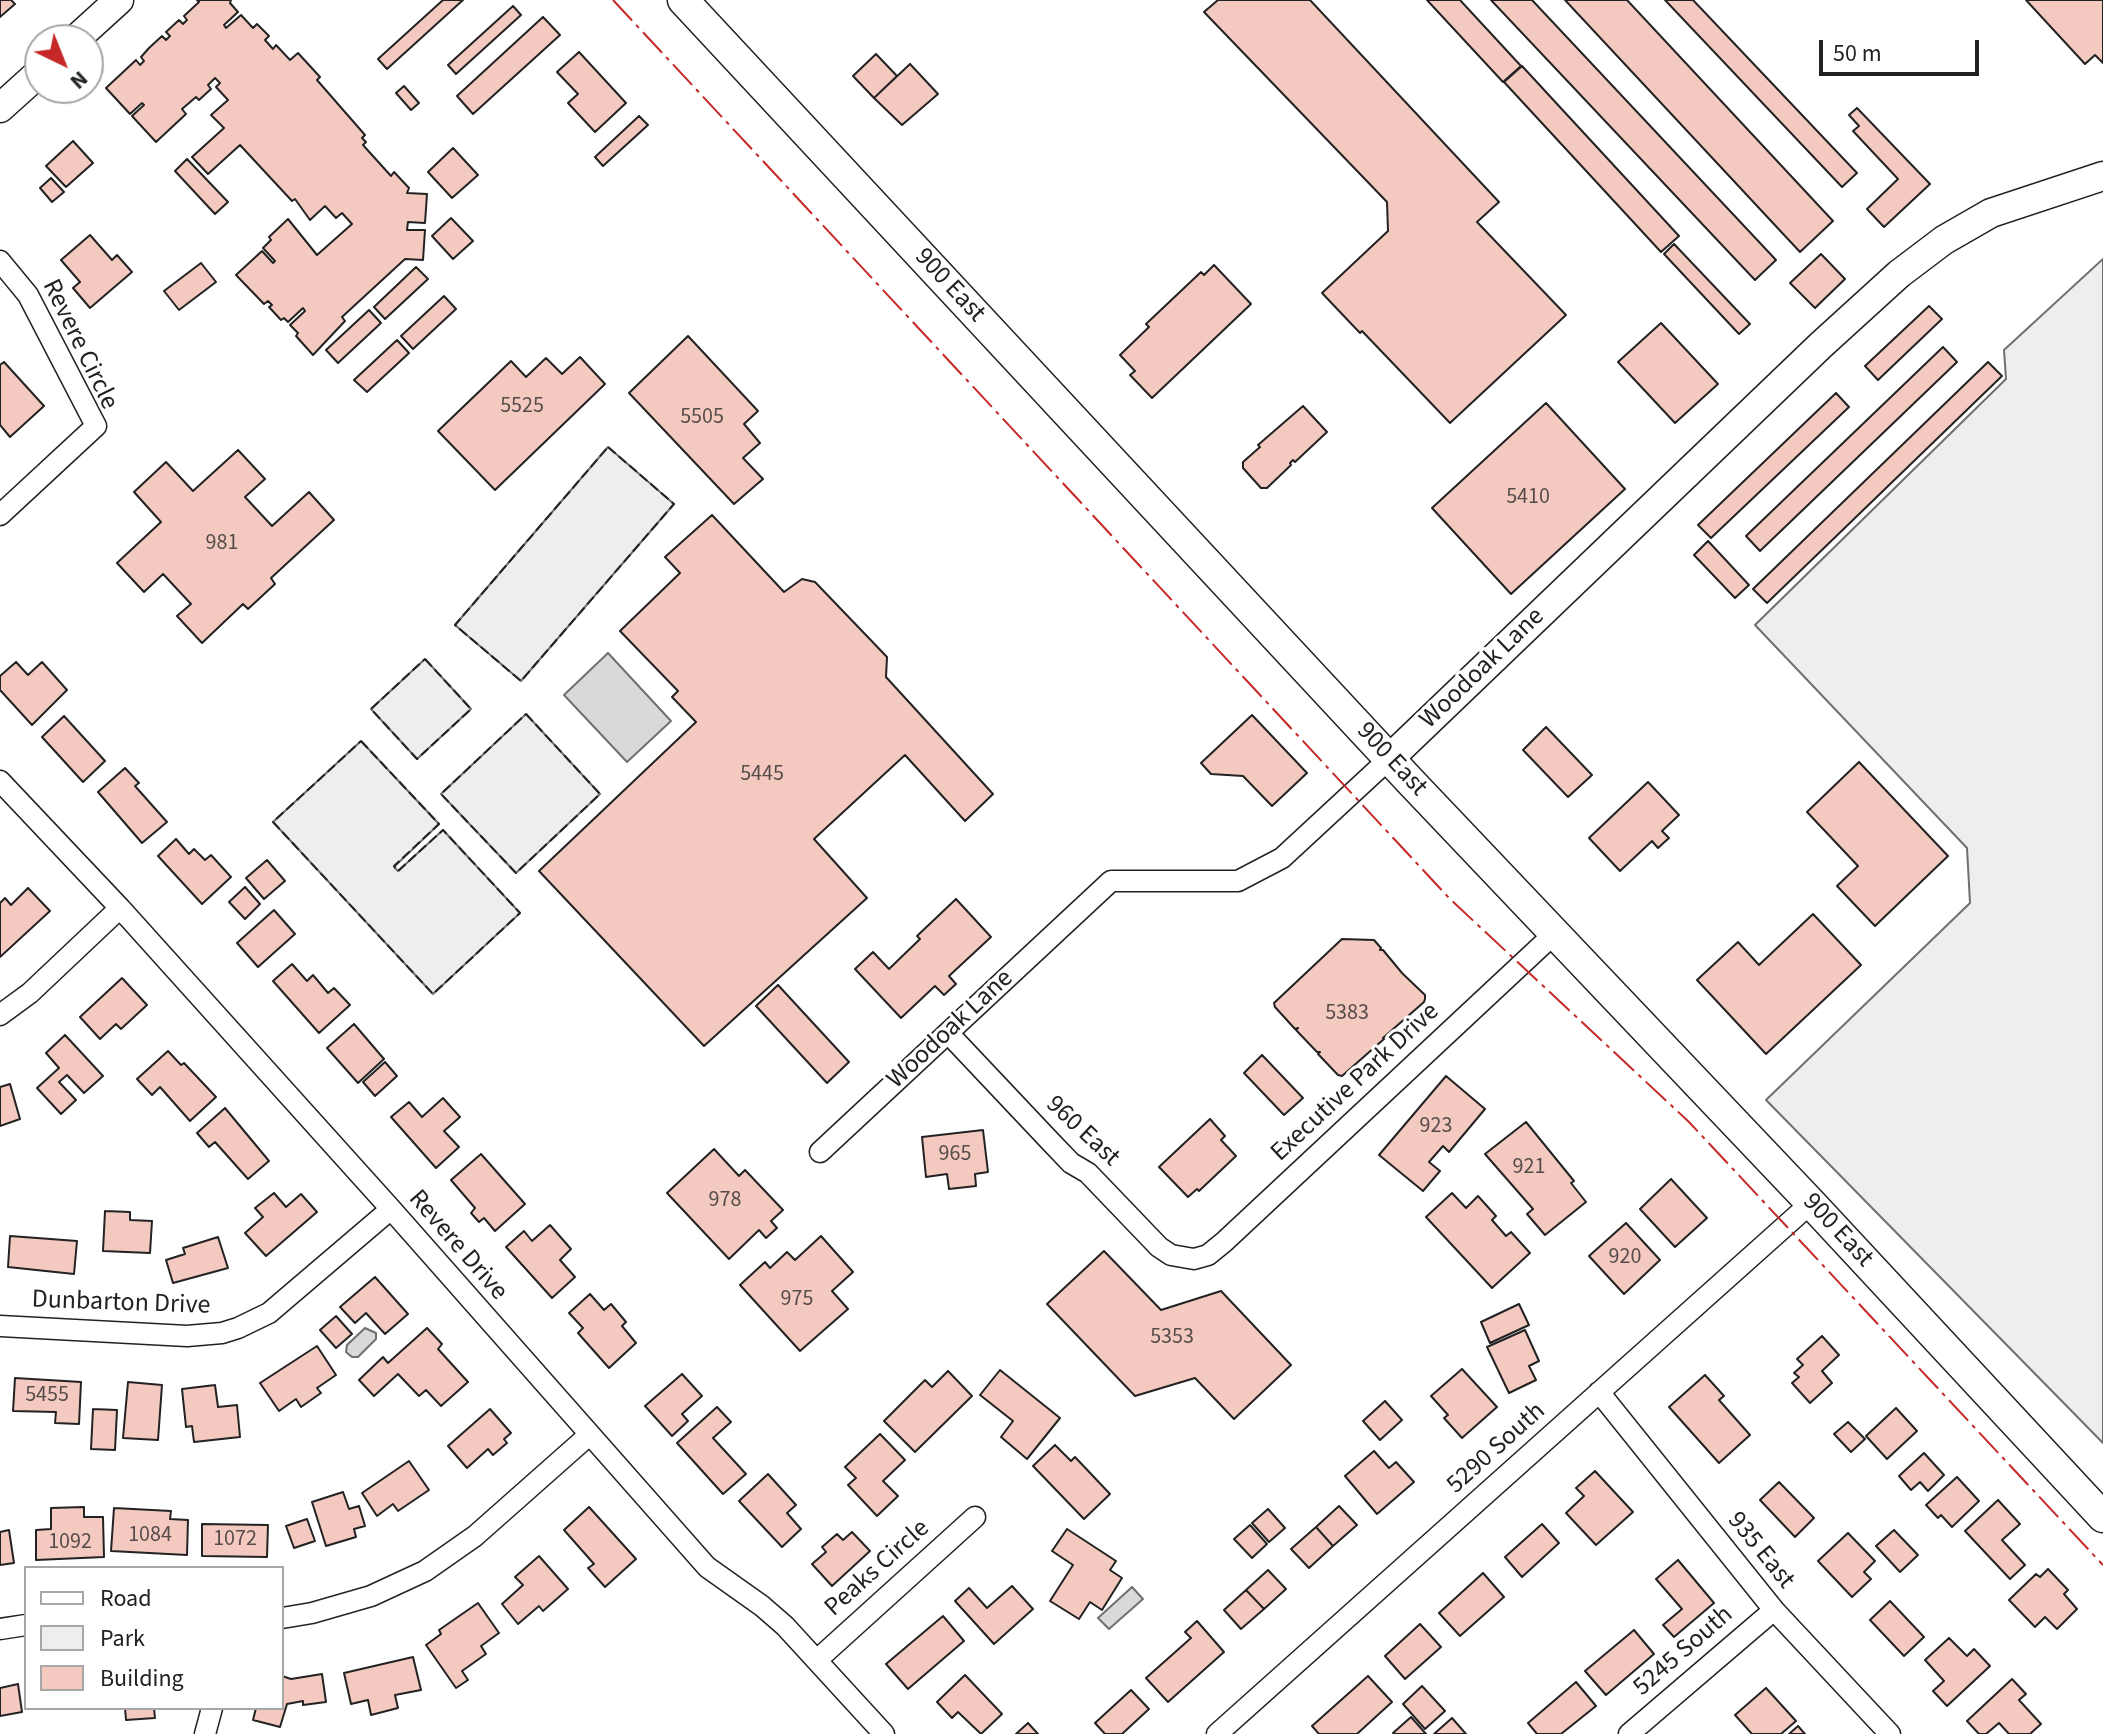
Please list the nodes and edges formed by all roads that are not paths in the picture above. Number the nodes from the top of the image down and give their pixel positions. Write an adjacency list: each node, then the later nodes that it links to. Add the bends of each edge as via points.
1 (119, 0): 3 (street)
2 (683, 0): 9 (main road, 900 East)
3 (93, 24)
4 (24, 86): 5 (street)
5 (0, 108)
6 (2103, 176): 9 (street, Woodoak Lane, via 1991,213 1899,274)
7 (0, 261): 8 (street, Revere Circle, via 28,295 96,426)
8 (0, 515)
9 (1389, 759): 12 (main road, 900 East); 14 (street, Woodoak Lane, via 1282,858 1238,881 1111,881)
10 (0, 781): 11 (street, Revere Drive)
11 (120, 908): 13 (street); 17 (street, Revere Drive)
12 (1555, 933): 16 (main road, 900 East); 18 (street, Executive Park Drive, via 1224,1242 1208,1255)
13 (0, 1015)
14 (948, 1033): 15 (street, Woodoak Lane); 18 (street, 960 East, via 1159,1247)
15 (820, 1152)
16 (1811, 1203): 20 (street, 5290 South); 23 (main road, 900 East)
17 (391, 1209): 19 (street, Dunbarton Drive, via 269,1313 238,1328 187,1336); 21 (street, Revere Drive)
18 (1187, 1259)
19 (0, 1326)
20 (1599, 1392): 24 (street, 935 East); 32 (street, 5290 South)
21 (588, 1436): 25 (street, via 475,1536 425,1571 356,1601); 28 (street, Revere Drive, via 707,1567 774,1616)
22 (975, 1517): 28 (street, Peaks Circle)
23 (2103, 1517)
24 (1774, 1610): 33 (street, 5245 South); 34 (street, 935 East)
25 (284, 1618)
26 (24, 1625): 27 (street)
27 (0, 1629)
28 (817, 1660): 31 (street, Revere Drive)
29 (211, 1710): 30 (street)
30 (205, 1734)
31 (884, 1734)
32 (1217, 1734)
33 (1629, 1734)
34 (1890, 1734)

